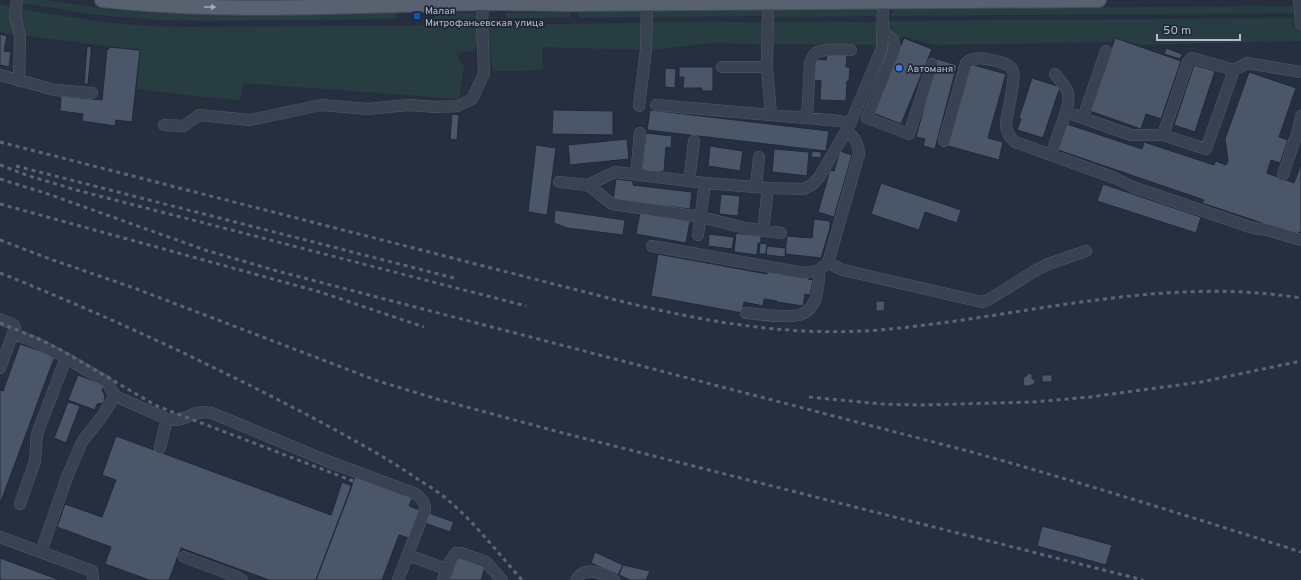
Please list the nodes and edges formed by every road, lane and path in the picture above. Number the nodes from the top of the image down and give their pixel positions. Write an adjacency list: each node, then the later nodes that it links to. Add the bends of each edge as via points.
1 (17, 0): 21 (street, via 16,16 20,36)
2 (102, 0): 7 (main road, one-way to 7, via 200,7 349,7)
3 (1099, 0): 6 (main road)
4 (1299, 0): 10 (street)
5 (533, 2): 7 (main road); 8 (main road)
6 (883, 2): 9 (main road); 11 (street)
7 (483, 3): 30 (street, via 484,74 472,99 458,106 408,105 368,109 320,105 250,120 198,115 184,126)
8 (647, 3): 9 (main road); 24 (street, via 646,50)
9 (768, 3): 16 (street)
10 (1301, 24)
11 (883, 32): 14 (street, via 893,40 895,48 867,118 910,134); 31 (street, via 882,48)
12 (851, 50): 28 (street, via 822,50 812,57)
13 (1106, 51): 29 (street)
14 (932, 64)
15 (722, 67): 16 (street)
16 (767, 67): 26 (street)
17 (1234, 70): 18 (street, via 1247,62); 33 (street, via 1192,58 1188,62); 33 (street, via 1206,149)
18 (1301, 72)
19 (1055, 74): 25 (street, via 1069,94)
20 (0, 75): 21 (street)
21 (19, 81): 22 (street, via 55,90)
22 (92, 93)
23 (656, 104): 26 (street)
24 (639, 106)
25 (1066, 112): 29 (street); 36 (street)
26 (771, 115): 28 (street)
27 (1301, 116): 38 (street)
28 (807, 118): 31 (street, via 840,120)
29 (1083, 118): 33 (street, via 1131,135)
30 (164, 125)
31 (848, 128): 45 (street, via 813,184 804,189); 53 (street, via 861,144 858,147)
32 (640, 133): 39 (street)
33 (1163, 135)
34 (694, 141): 40 (street)
35 (944, 141): 36 (street, via 966,63 972,58 979,58 1002,62 1014,71 1006,123 1010,137 1015,142)
36 (1051, 155): 50 (street, via 1115,178 1132,187 1253,228)
37 (759, 157): 44 (street)
38 (1283, 174)
39 (636, 175): 40 (street); 43 (street, via 615,172)
40 (690, 181): 42 (street)
41 (559, 182): 43 (street)
42 (705, 183): 44 (street); 46 (street)
43 (588, 185): 46 (street, via 612,204)
44 (756, 187): 45 (street)
45 (768, 188): 47 (street)
46 (701, 217): 47 (street); 49 (street)
47 (763, 231): 48 (street)
48 (781, 233)
49 (698, 235)
50 (1301, 240)
51 (652, 246): 54 (street, via 804,273)
52 (1086, 251): 53 (street, via 1048,264 982,302 843,270)
53 (828, 263): 54 (street)
54 (818, 270): 55 (street, via 820,277 816,297 802,315)
55 (746, 313)
56 (0, 319): 57 (street, via 13,324)
57 (14, 334): 58 (street); 59 (street)
58 (66, 358): 60 (street, via 107,382); 63 (street, via 37,434 35,462)
59 (0, 366)
60 (115, 396): 61 (street); 65 (street, via 82,442)
61 (167, 419): 62 (street); 66 (street, via 177,420 203,412 212,413 327,461 416,494 425,504 425,510)
62 (160, 448)
63 (20, 504)
64 (0, 537): 65 (street)
65 (41, 552): 68 (street)
66 (408, 555): 69 (street); 71 (street)
67 (184, 557): 70 (street)
68 (93, 575)
69 (444, 575): 72 (street, via 456,553 461,553 486,562)
70 (242, 580)
71 (398, 580)
72 (502, 580)
73 (576, 580): 74 (street, via 582,573 590,572)
74 (614, 580)

